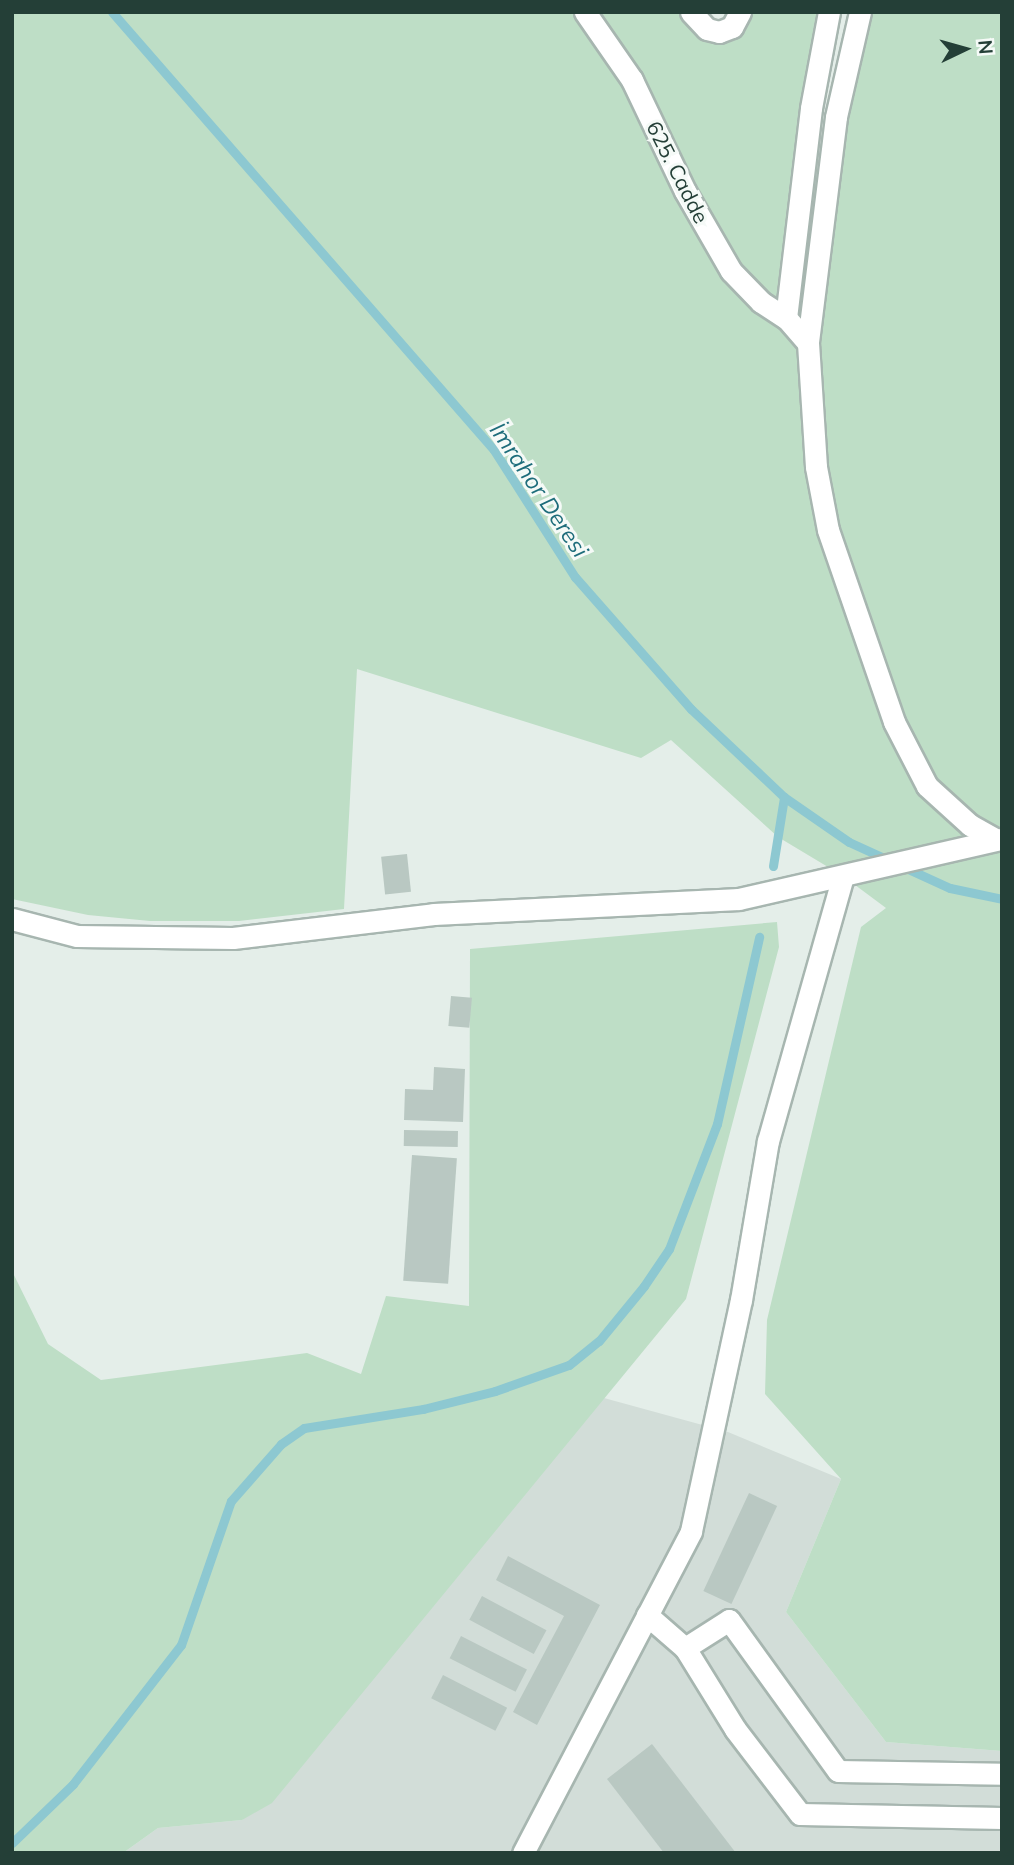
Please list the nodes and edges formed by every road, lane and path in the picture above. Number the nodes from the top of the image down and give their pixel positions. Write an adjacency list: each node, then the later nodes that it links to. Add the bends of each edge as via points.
1 (585, 12): 6 (street, 625. Cadde, via 632,80 685,191 731,271 761,302)
2 (691, 12): 3 (street, via 707,29 719,32 732,27)
3 (740, 12)
4 (830, 12): 6 (street, via 811,108)
5 (860, 12): 7 (street, via 836,117)
6 (786, 318): 7 (street, 625. Cadde)
7 (808, 343): 8 (street, via 816,467 828,530 861,636 894,722 927,786 970,825)
8 (997, 838): 9 (street)
9 (843, 876): 10 (street, via 739,899 434,914 233,938 77,936); 11 (street, via 768,1141 741,1300 691,1531)
10 (12, 919)
11 (647, 1615): 12 (street); 15 (street)
12 (685, 1648): 13 (street, via 729,1620 838,1771); 14 (street, via 735,1729 800,1814)
13 (1002, 1774)
14 (1002, 1818)
15 (523, 1853)

